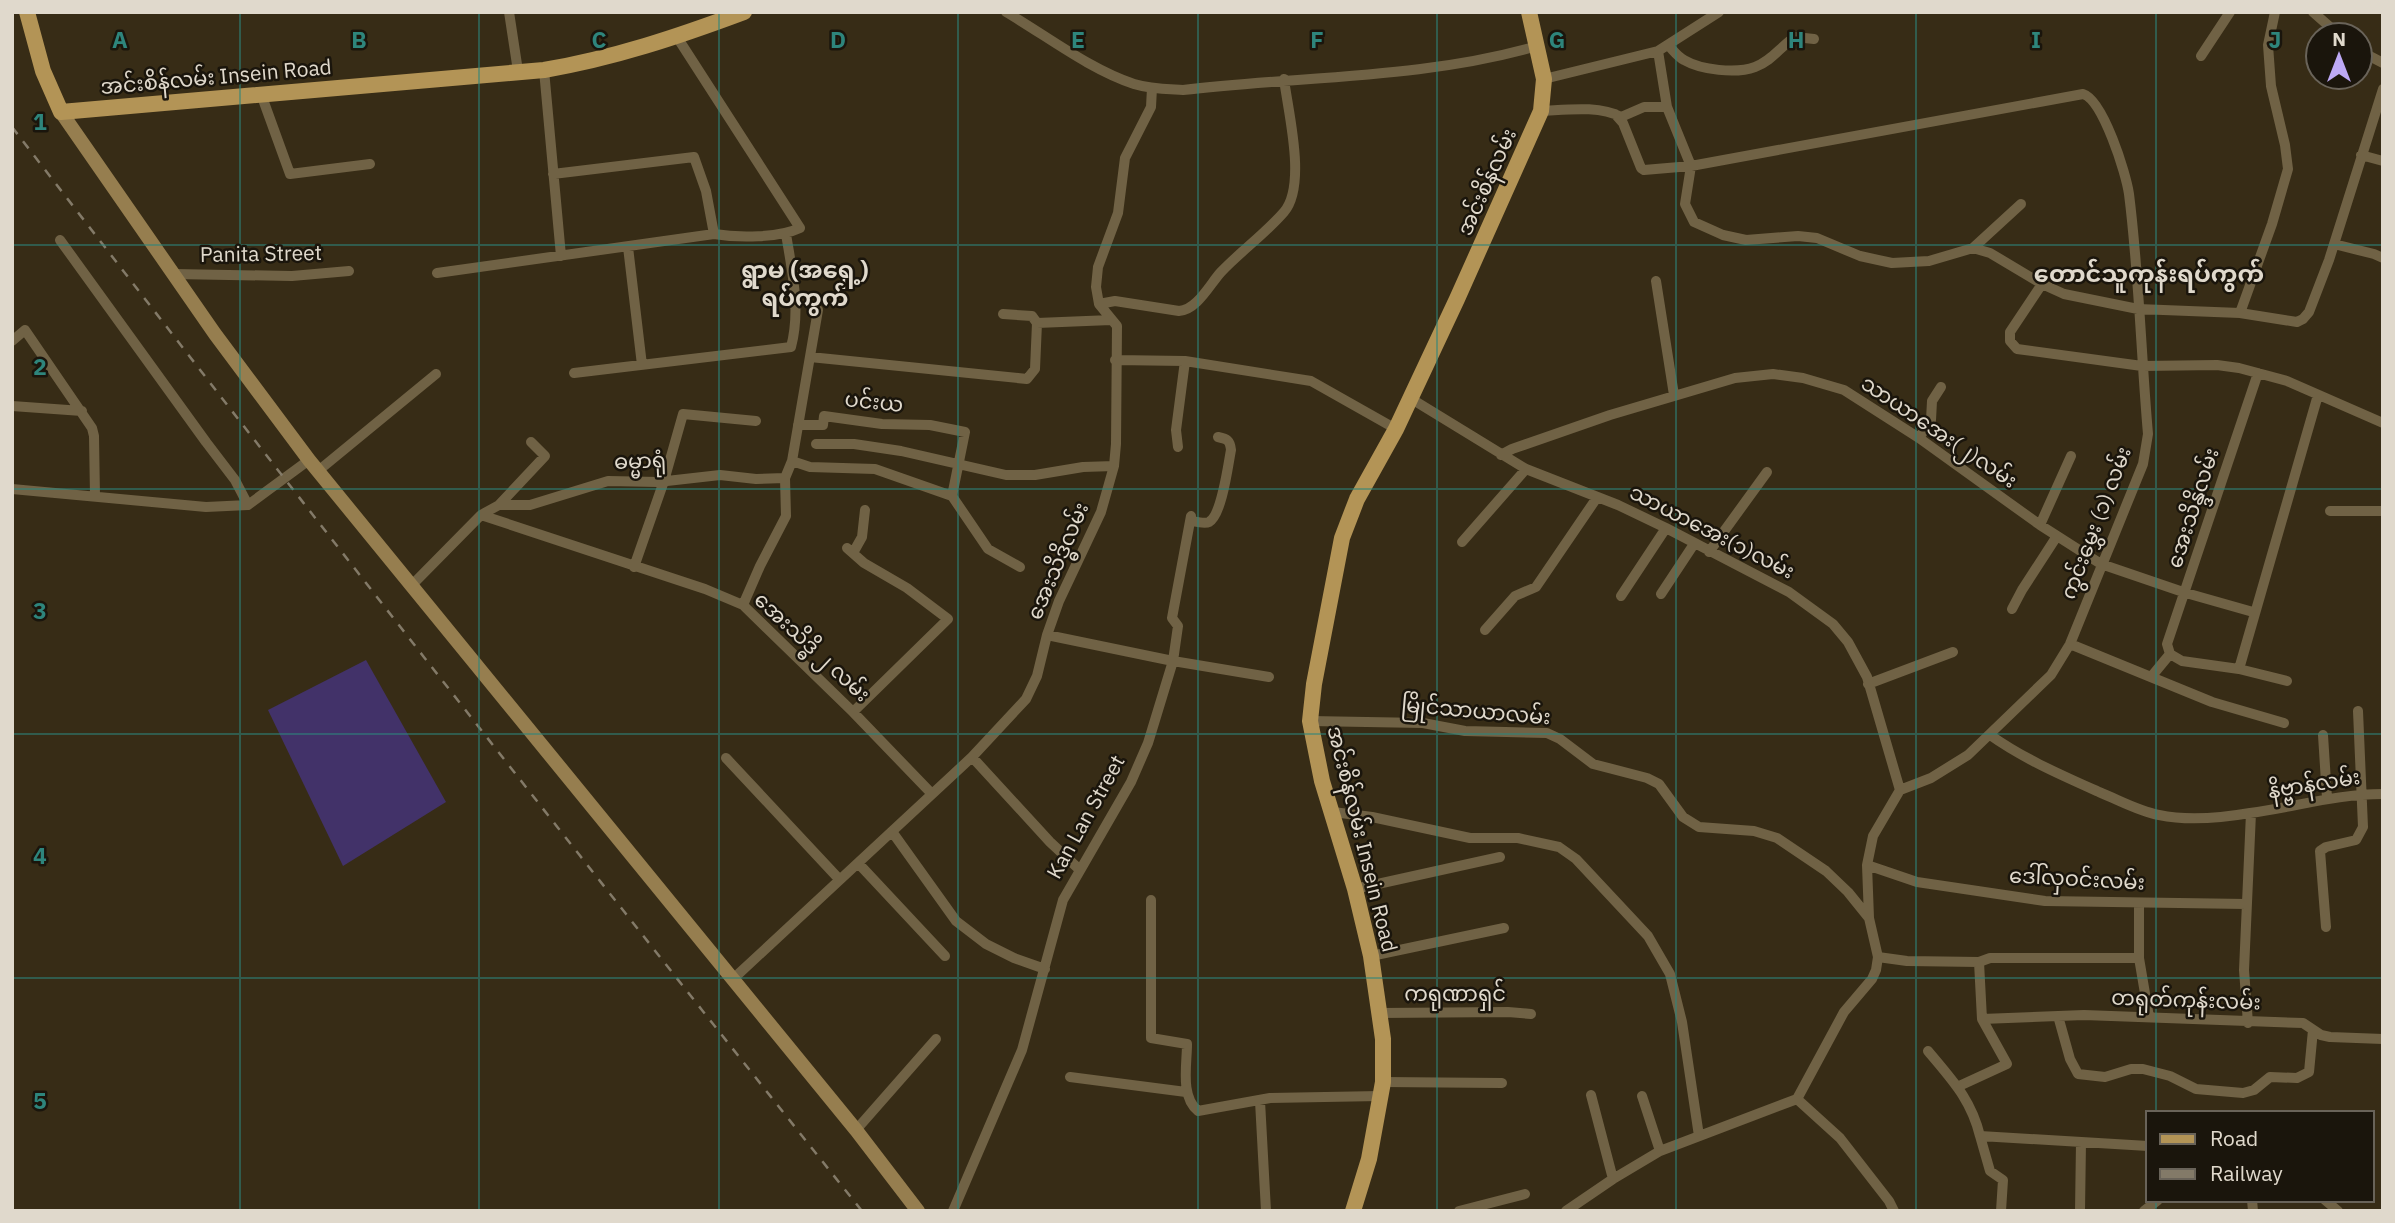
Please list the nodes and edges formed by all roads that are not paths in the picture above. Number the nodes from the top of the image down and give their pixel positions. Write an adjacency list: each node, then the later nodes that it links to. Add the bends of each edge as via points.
1 (27, 12): 23 (main road, via 43,71)
2 (509, 12): 15 (street)
3 (744, 12): 9 (main road, အင်းစိန်လမ်း Insein Road)
4 (1006, 12): 18 (street, via 1105,71)
5 (1529, 12): 11 (main road)
6 (1719, 12): 12 (street)
7 (2230, 12): 13 (street)
8 (2274, 12): 47 (street, via 2268,45 2271,86 2288,169)
9 (677, 37): 14 (main road, အင်းစိန်လမ်း Insein Road, via 596,61); 32 (street, via 800,228)
10 (1814, 39): 12 (street, via 1795,37 1773,57 1738,70 1692,64)
11 (1537, 46): 16 (street, via 1451,64); 17 (main road, အင်းစိန်လမ်း)
12 (1663, 48): 17 (street); 21 (street)
13 (2201, 56)
14 (544, 70): 15 (main road, အင်းစိန်လမ်း Insein Road); 29 (street)
15 (518, 71): 20 (main road, အင်းစိန်လမ်း Insein Road)
16 (1284, 79): 18 (street, via 1183,90); 44 (street, via 1297,158 1286,209 1190,309 1180,312 1115,301)
17 (1544, 79): 22 (main road, အင်းစိန်လမ်း)
18 (1152, 88): 44 (street, via 1151,107 1125,158 1118,213 1098,268)
19 (2383, 89): 25 (street)
20 (261, 94): 23 (main road, အင်းစိန်လမ်း Insein Road); 27 (street, via 290,174)
21 (1667, 107): 24 (street, via 1644,107 1621,117); 28 (street)
22 (1541, 111): 24 (street); 51 (main road, အင်းစိန်လမ်း)
23 (61, 112): 41 (main road)
24 (1615, 114): 28 (street, via 1642,170)
25 (2361, 155): 26 (street); 34 (street)
26 (2383, 161)
27 (370, 164)
28 (1691, 166): 36 (street, via 1685,204 1694,222 1723,235 1746,240 1817,238 1892,263 1929,261); 45 (street, ကွင်းမွှေး (၁) လမ်း, via 2088,95 2112,135 2128,191)
29 (553, 174): 31 (street, via 694,157); 37 (street)
30 (2021, 204): 36 (street)
31 (715, 234): 32 (street); 35 (street)
32 (786, 234): 56 (street, via 797,327 791,347)
33 (60, 240): 90 (street, via 236,480)
34 (2334, 244): 38 (street); 47 (street, via 2303,319 2297,322)
35 (628, 247): 37 (street); 56 (street)
36 (1973, 248): 43 (street)
37 (561, 256): 40 (street)
38 (2383, 258)
39 (349, 271): 41 (street, Panita Street, via 292,276)
40 (437, 273)
41 (174, 274): 80 (main road)
42 (1656, 281): 62 (street)
43 (2042, 284): 45 (street, via 2064,294); 57 (street, via 2010,331 2010,341 2017,349)
44 (1099, 304): 49 (street, အေးသိဒ္ဓိလမ်း)
45 (2138, 309): 47 (street); 57 (street, ကွင်းမွှေး (၁) လမ်း)
46 (818, 310): 53 (street)
47 (2240, 313)
48 (1003, 314): 50 (street, via 1032,316)
49 (1111, 320): 50 (street); 54 (street, အေးသိဒ္ဓိလမ်း, via 1116,326)
50 (1037, 323): 53 (street, via 1035,369 1027,379)
51 (1442, 330): 64 (main road, အင်းစိန်လမ်း Insein Road)
52 (12, 341): 66 (street, via 25,330)
53 (810, 357): 69 (street)
54 (1115, 360): 55 (street); 81 (street, အေးသိဒ္ဓိလမ်း)
55 (1185, 362): 70 (street, via 1311,381); 75 (street, via 1175,430)
56 (642, 365): 58 (street)
57 (2142, 366): 59 (street, via 2217,365); 102 (street, ကွင်းမွှေး (၁) လမ်း, via 2148,434 2143,464)
58 (574, 373)
59 (2258, 373): 63 (street); 106 (street, အေးသိန္ဒိလမ်း)
60 (436, 374): 80 (street)
61 (1941, 387): 72 (street, via 1932,401 1931,420)
62 (1674, 395): 72 (street, သာယာအေး(၂)လမ်း, via 1734,379 1773,374 1803,378 1844,390); 76 (street, သာယာအေး(၂)လမ်း)
63 (2318, 395): 68 (street); 111 (street)
64 (1410, 398): 70 (main road, အင်းစိန်လမ်း Insein Road); 76 (street, သာယာအေး(၁)လမ်း)
65 (12, 406): 66 (street)
66 (82, 411): 87 (street, via 94,436)
67 (755, 421): 85 (street, via 683,414)
68 (2383, 423)
69 (798, 425): 78 (street); 79 (street, ပင်းယ, via 823,425 824,416 965,432)
70 (1396, 429): 125 (main road, အင်းစိန်လမ်း Insein Road, via 1357,499 1342,538)
71 (1217, 437): 117 (street, Kan Lan Street, via 1227,440 1231,450 1212,520 1191,519 1172,618 1178,626)
72 (1919, 438): 96 (street, သာယာအေး(၂)လမ်း)
73 (531, 442): 91 (street, via 545,456)
74 (816, 444): 79 (street, via 866,446)
75 (1178, 447)
76 (1501, 455): 82 (street, သာယာအေး(၁)လမ်း)
77 (2071, 456): 96 (street)
78 (792, 461): 84 (street); 88 (street, via 810,467 875,469)
79 (959, 463): 81 (street, via 1006,475); 88 (street)
80 (314, 466): 90 (street); 105 (main road)
81 (1114, 466): 113 (street, အေးသိဒ္ဓိလမ်း, via 1101,512)
82 (1526, 470): 89 (street, သာယာအေး(၁)လမ်း); 99 (street)
83 (1767, 472): 101 (street)
84 (785, 478): 85 (street, ဓမ္မာရုံ, via 720,475); 109 (street, via 786,516)
85 (664, 481): 91 (street, ဓမ္မာရုံ, via 608,481 530,505); 104 (street)
86 (12, 489): 87 (street)
87 (95, 496): 90 (street)
88 (952, 496): 103 (street, via 988,549)
89 (1597, 499): 97 (street, သာယာအေး(၁)လမ်း); 112 (street, via 1536,587 1515,596)
90 (248, 505)
91 (499, 505): 95 (street)
92 (864, 510): 124 (street, via 862,537 850,550 948,619)
93 (2330, 511): 94 (street)
94 (2383, 511)
95 (481, 515): 104 (street, အေးသိဒ္ဓိ ၂ လမ်း); 105 (street)
96 (2040, 526): 98 (street, သာယာအေး(၂)လမ်း)
97 (1666, 528): 100 (street, သာယာအေး(၁)လမ်း); 108 (street)
98 (2057, 536): 102 (street, သာယာအေး(၂)လမ်း); 110 (street)
99 (1462, 542)
100 (1694, 544): 101 (street, သာယာအေး(၁)လမ်း); 107 (street)
101 (1709, 552): 122 (street, သာယာအေး(၁)လမ်း, via 1789,592 1833,624 1855,653)
102 (2101, 564): 106 (street, သာယာအေး(၂)လမ်း); 114 (street, ကွင်းမွှေး (၁) လမ်း)
103 (1020, 567)
104 (634, 568): 109 (street, အေးသိဒ္ဓိ ၂ လမ်း)
105 (412, 584): 157 (main road)
106 (2186, 593): 111 (street, သာယာအေး(၂)လမ်း); 116 (street, အေးသိန္ဒိလမ်း, via 2167,644)
107 (1661, 594)
108 (1621, 596)
109 (743, 605): 124 (street, အေးသိဒ္ဓိ ၂ လမ်း)
110 (2012, 609)
111 (2253, 612): 118 (street)
112 (1485, 630)
113 (1047, 635): 117 (street); 129 (street, အေးသိဒ္ဓိလမ်း, via 1026,699)
114 (2070, 644): 120 (street); 127 (street, ကွင်းမွှေး (၁) လမ်း, via 2036,692)
115 (1953, 652): 122 (street)
116 (2170, 654): 118 (street, via 2182,662); 120 (street)
117 (1173, 662): 119 (street); 142 (street, Kan Lan Street, via 1131,782)
118 (2238, 669): 121 (street)
119 (1269, 677)
120 (2151, 677): 126 (street, via 2212,702)
121 (2287, 681)
122 (1868, 684): 131 (street, သာယာအေး(၁)လမ်း)
123 (2358, 710): 133 (street)
124 (853, 712): 132 (street, အေးသိဒ္ဓိ ၂ လမ်း)
125 (1310, 721): 136 (main road, အင်းစိန်လမ်း Insein Road); 148 (street, မြိုင်သာယာလမ်း, via 1423,723 1465,731 1548,733 1593,764 1659,784 1683,817 1699,827 1754,831 1777,838 1826,870)
126 (2284, 723)
127 (1990, 735): 131 (street, ကွင်းမွှေး (၁) လမ်း, via 1959,761); 137 (street, နိဗ္ဗာန်လမ်း, via 2021,757 2150,812 2197,818)
128 (2323, 735): 135 (street)
129 (972, 757): 132 (street, အေးသိဒ္ဓိလမ်း); 142 (street)
130 (726, 758): 143 (street)
131 (1900, 790): 141 (street, via 1873,836)
132 (932, 794): 138 (street, အေးသိဒ္ဓိလမ်း)
133 (2360, 794): 134 (street, နိဗ္ဗာန်လမ်း); 135 (street, နိဗ္ဗာန်လမ်း); 149 (street, via 2360,835 2320,851)
134 (2383, 794)
135 (2327, 798): 137 (street, နိဗ္ဗာန်လမ်း)
136 (1333, 812): 144 (main road, အင်းစိန်လမ်း Insein Road); 178 (street, via 1470,838 1518,838 1559,847 1576,859 1648,936 1670,974)
137 (2250, 813): 147 (street)
138 (893, 833): 140 (street, အေးသိဒ္ဓိလမ်း); 156 (street, via 956,921 986,944)
139 (1500, 857): 144 (street)
140 (858, 863): 143 (street, အေးသိဒ္ဓိလမ်း); 151 (street)
141 (1867, 865): 146 (street, ဒေါ်လှဝင်းလမ်း, via 1917,882 2015,897); 148 (street)
142 (1080, 870): 156 (street, Kan Lan Street, via 1063,901)
143 (839, 879): 157 (street, အေးသိဒ္ဓိလမ်း)
144 (1355, 889): 152 (main road, အင်းစိန်လမ်း Insein Road)
145 (1151, 900): 172 (street, via 1151,1038 1187,1044)
146 (2139, 903): 147 (street, ဒေါ်လှဝင်းလမ်း); 154 (street)
147 (2246, 904): 163 (street)
148 (1869, 918): 153 (street)
149 (2326, 927)
150 (1504, 928): 152 (street)
151 (945, 956)
152 (1371, 956): 158 (main road, အင်းစိန်လမ်း Insein Road)
153 (1878, 957): 155 (street); 175 (street, via 1872,979 1844,1012)
154 (2139, 958): 155 (street, via 1990,958); 161 (street)
155 (1979, 962): 162 (street)
156 (1045, 969): 186 (street, Kan Lan Street, via 1022,1050)
157 (733, 979): 177 (main road)
158 (1379, 1013): 159 (street, ကရုဏာရှင်); 171 (main road, အင်းစိန်လမ်း Insein Road)
159 (1531, 1014)
160 (2058, 1016): 161 (street, တရုတ်ကုန်းလမ်း); 162 (street, တရုတ်ကုန်းလမ်း); 164 (street, via 2078,1074 2105,1077 2143,1069 2196,1089 2244,1093 2270,1077 2297,1078 2309,1072)
161 (2149, 1017): 163 (street, တရုတ်ကုန်းလမ်း)
162 (1982, 1019): 170 (street, via 2007,1065)
163 (2248, 1023): 164 (street, တရုတ်ကုန်းလမ်း, via 2303,1023)
164 (2312, 1030): 166 (street, တရုတ်ကုန်းလမ်း, via 2330,1037)
165 (936, 1039): 177 (street)
166 (2383, 1039)
167 (1928, 1051): 170 (street)
168 (1070, 1077): 172 (street)
169 (1502, 1083): 171 (street)
170 (1957, 1087): 179 (street, via 1974,1113)
171 (1382, 1089): 176 (street); 188 (main road, အင်းစိန်လမ်း Insein Road, via 1370,1159)
172 (1186, 1092): 176 (street, via 1190,1105 1198,1111)
173 (1591, 1095): 183 (street)
174 (1642, 1096): 182 (street)
175 (1797, 1099): 178 (street); 191 (street, via 1840,1138)
176 (1261, 1101): 187 (street)
177 (856, 1130): 185 (main road)
178 (1699, 1136): 182 (street)
179 (1980, 1136): 180 (street); 192 (street, via 1990,1171 2003,1180)
180 (2081, 1142): 181 (street); 193 (street)
181 (2146, 1146)
182 (1660, 1151): 183 (street)
183 (1613, 1179): 190 (street)
184 (1525, 1194): 189 (street)
185 (918, 1211)
186 (953, 1211)
187 (1266, 1211)
188 (1353, 1211)
189 (1459, 1211)
190 (1566, 1211)
191 (1894, 1211)
192 (2001, 1211)
193 (2080, 1211)

